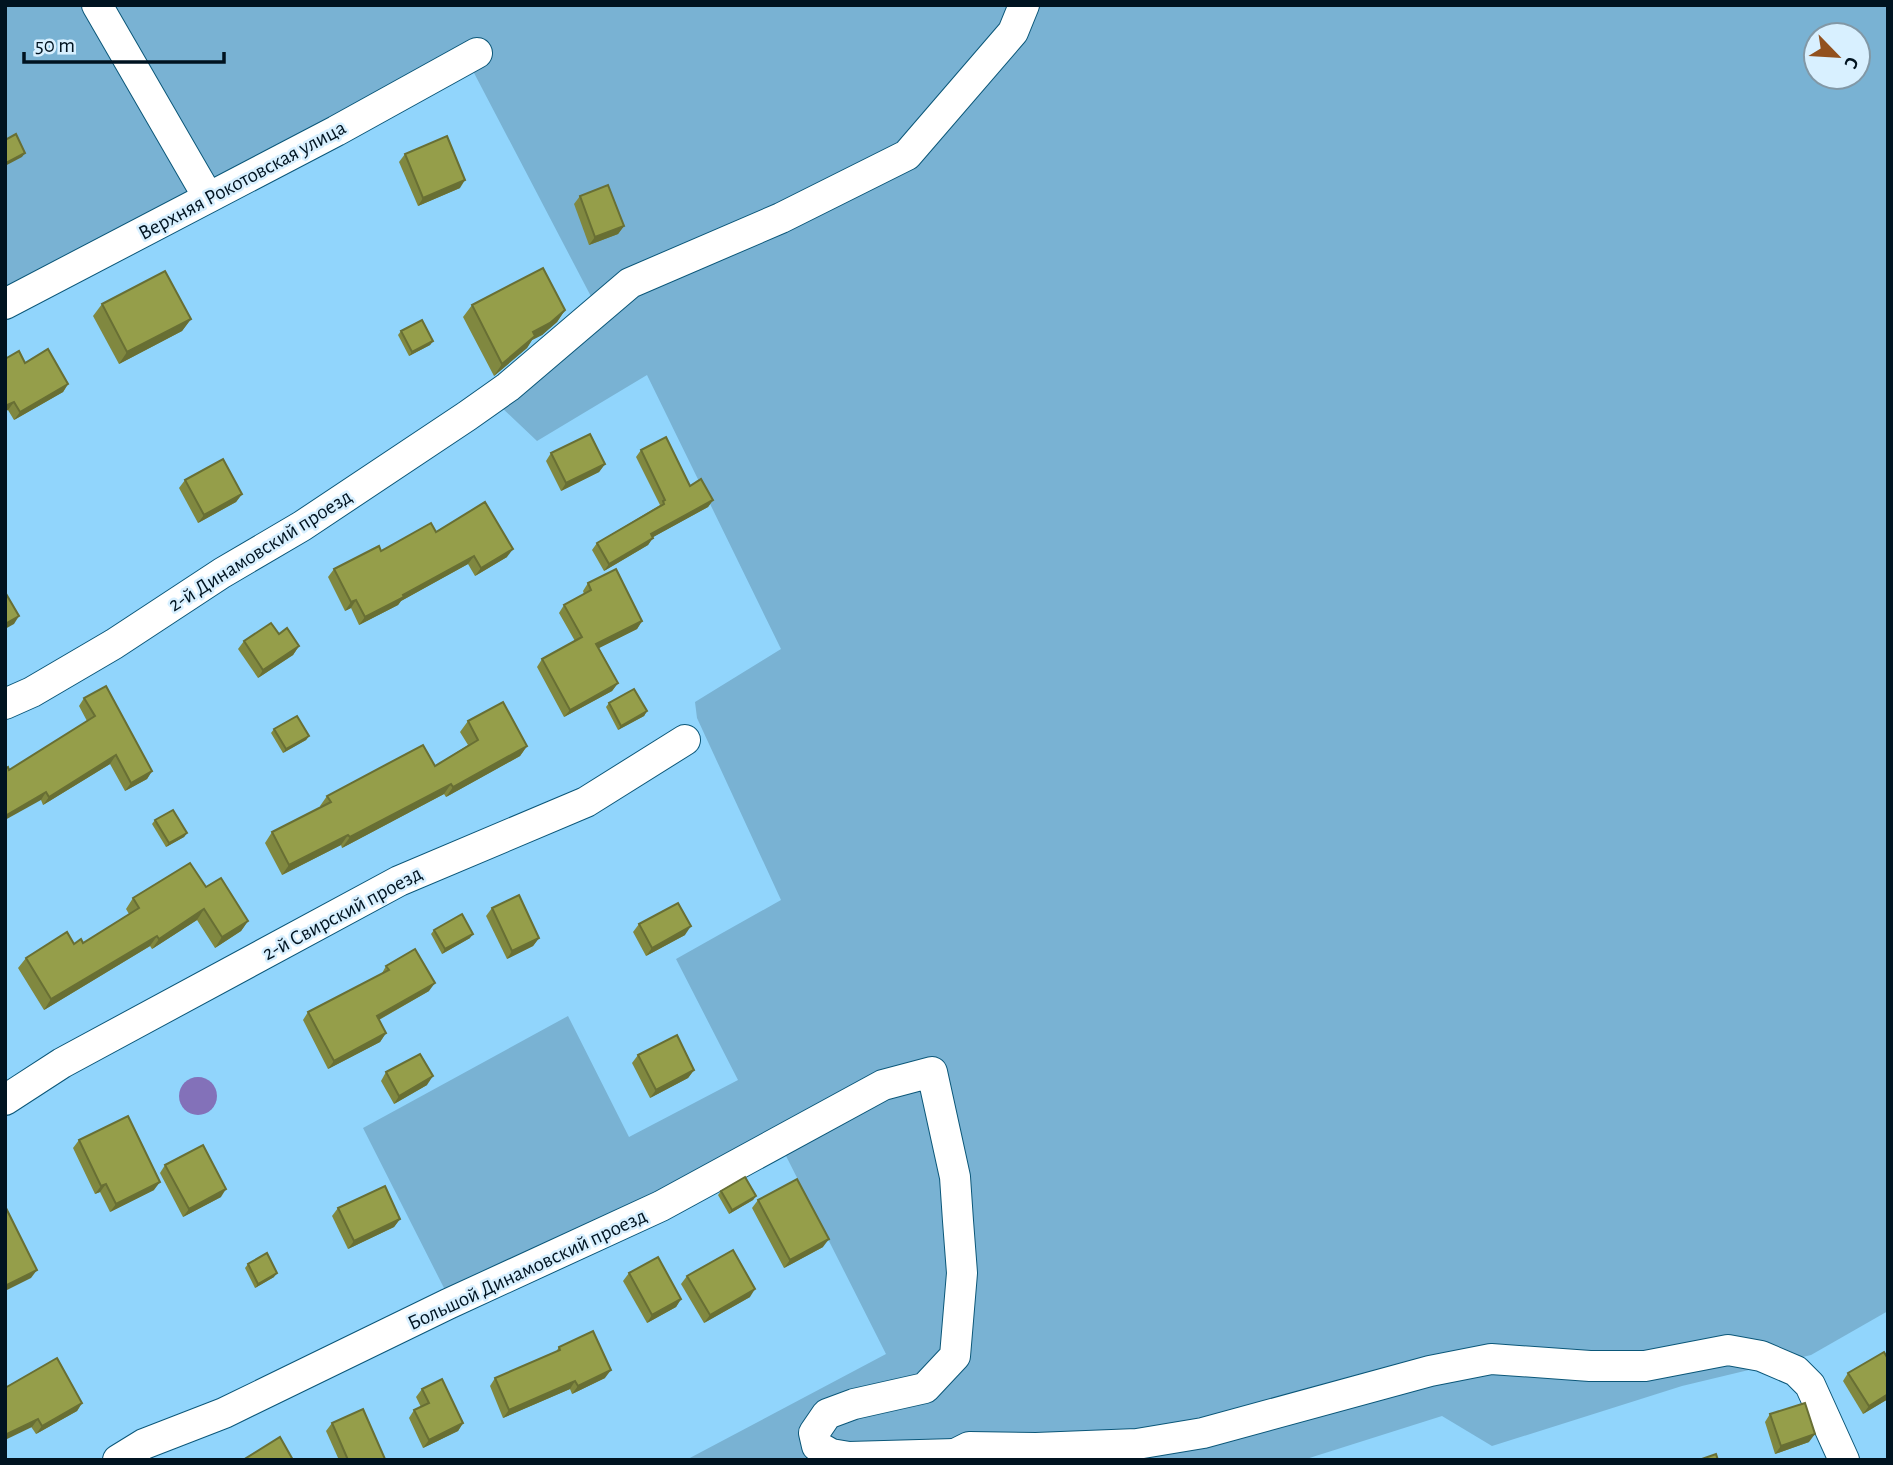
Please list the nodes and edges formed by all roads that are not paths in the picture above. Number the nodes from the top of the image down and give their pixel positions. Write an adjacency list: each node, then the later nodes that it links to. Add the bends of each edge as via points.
1 (97, 5): 4 (street)
2 (1024, 5): 6 (street, 2-й Динамовский проезд, via 1013,32 907,155 781,218 630,283 508,387 302,526 114,644)
3 (477, 53): 4 (street, Верхняя Рокотовская улица)
4 (208, 197): 5 (street, Верхняя Рокотовская улица)
5 (5, 304)
6 (5, 704)
7 (685, 740): 8 (street, 2-й Свирский проезд, via 586,802 399,881 74,1057)
8 (5, 1100)
9 (959, 1457): 10 (street, Большой Динамовский проезд, via 849,1457 817,1446 814,1433 827,1414 925,1388 955,1356 962,1273 955,1177 932,1072 883,1084 661,1206); 11 (street, via 969,1447 1137,1444 1203,1433 1430,1371 1491,1359 1645,1366 1728,1350 1761,1356 1796,1371 1810,1385)
10 (118, 1460)
11 (1844, 1460)

